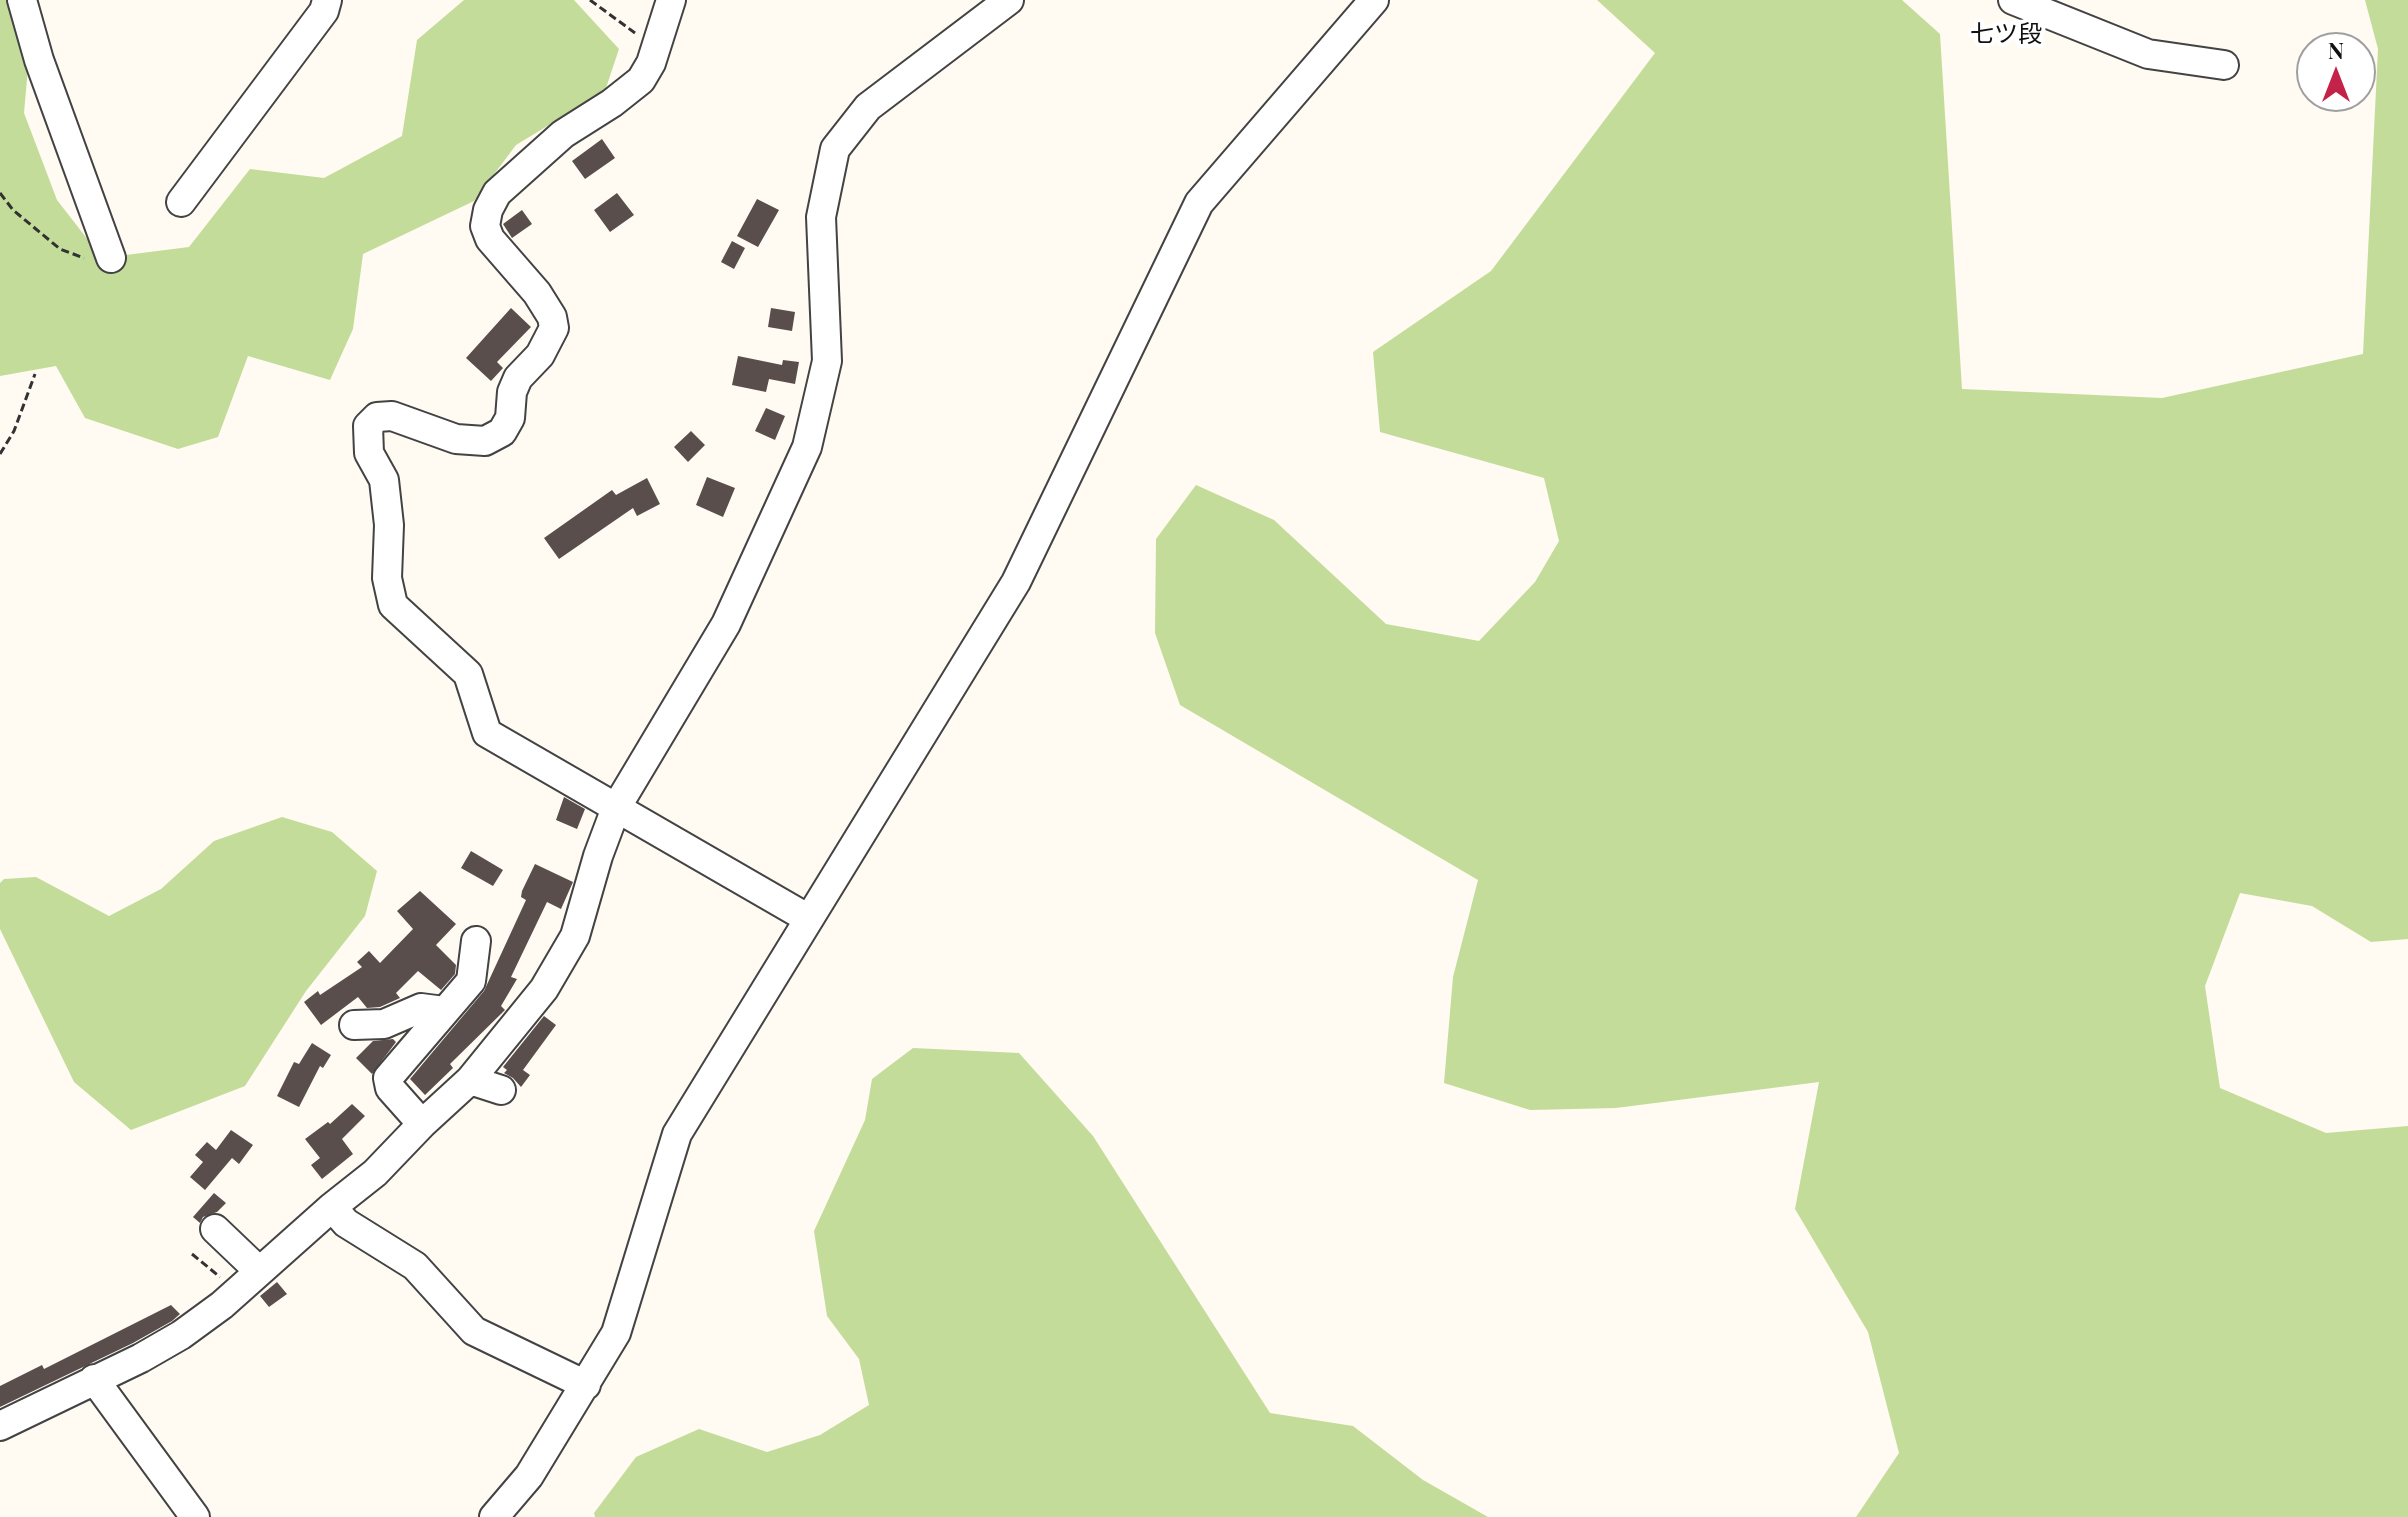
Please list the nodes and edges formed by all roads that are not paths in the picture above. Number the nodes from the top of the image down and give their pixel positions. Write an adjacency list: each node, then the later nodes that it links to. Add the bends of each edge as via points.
1 (22, 0): 9 (street)
2 (327, 0): 8 (street, via 324,11)
3 (671, 0): 10 (street, via 641,80 563,134 497,193 488,210 485,226 495,247 537,293 554,328 540,355 518,378 502,432 485,441 456,439 392,416 377,417 368,426 369,453 384,480 387,578 393,605 468,674 487,733)
4 (1009, 0): 10 (street, via 868,107 835,149 821,217 827,361 807,447 726,624)
5 (1374, 0): 11 (street, via 1199,203 1016,582)
6 (2013, 0): 7 (street, via 2148,54)
7 (2224, 65)
8 (181, 202)
9 (99, 259)
10 (616, 808): 11 (street); 15 (street, via 575,936 544,989)
11 (809, 919): 22 (street, via 677,1134 616,1333)
12 (476, 941): 13 (street, via 471,981)
13 (444, 1011): 14 (street, via 421,1008 384,1024); 17 (street, via 388,1078 390,1088)
14 (354, 1025)
15 (470, 1080): 16 (street); 17 (street)
16 (501, 1090)
17 (422, 1124): 18 (street, via 375,1173)
18 (332, 1207): 20 (street); 22 (street, via 346,1223 415,1266 474,1331)
19 (215, 1229): 20 (street)
20 (259, 1271): 21 (street, via 181,1335)
21 (94, 1379): 23 (street); 24 (street)
22 (586, 1385): 25 (street, via 529,1476)
23 (0, 1426)
24 (195, 1517)
25 (494, 1517)

